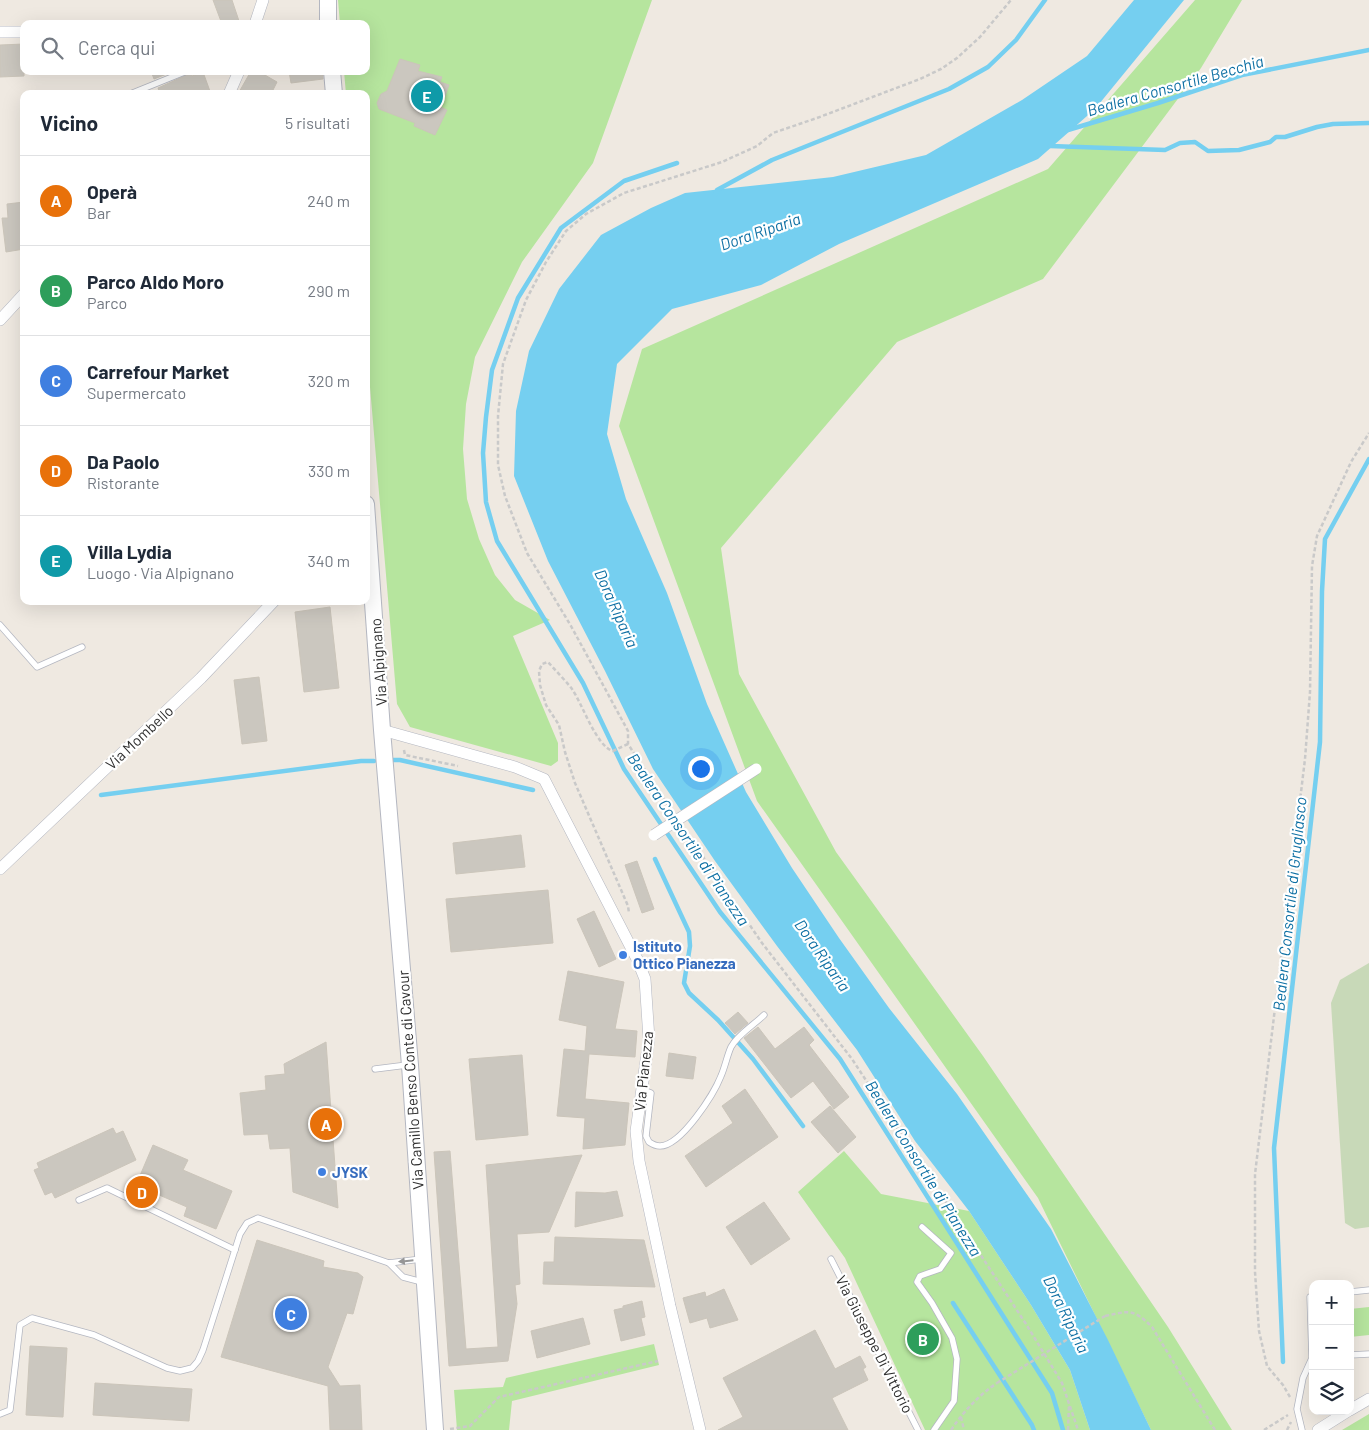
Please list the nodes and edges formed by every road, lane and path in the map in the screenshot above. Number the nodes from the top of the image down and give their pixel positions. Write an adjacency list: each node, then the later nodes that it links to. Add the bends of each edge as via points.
1 (262, 0): 3 (street)
2 (1011, 0): 21 (path, via 980,37 941,69 774,133 757,146 722,162 624,193 586,214 566,231 526,300 503,364 498,465 505,496 527,553 628,731)
3 (256, 20)
4 (0, 32): 5 (street)
5 (20, 32)
6 (177, 75): 9 (lane)
7 (237, 75): 10 (street)
8 (332, 75): 11 (street)
9 (140, 90)
10 (231, 90)
11 (334, 90)
12 (20, 298): 13 (street)
13 (0, 320)
14 (1369, 433): 49 (path, via 1351,462 1317,536 1312,566 1310,692 1305,759 1255,1174 1259,1331 1267,1366)
15 (370, 572): 19 (street, Via Alpignano)
16 (270, 605): 27 (street, Via Mombello, via 201,678)
17 (0, 625): 18 (lane, via 37,667)
18 (82, 647)
19 (382, 730): 20 (street, Via Pianezza); 30 (street, Via Camillo Benso Conte di Cavour)
20 (402, 736): 22 (path, via 405,755); 32 (street, Via Pianezza, via 514,767 544,780 645,979 649,1039)
21 (628, 744): 24 (path); 28 (path, via 613,751 607,749 572,690 548,662 542,664 539,671 544,698 560,725 575,783 628,906)
22 (460, 766)
23 (756, 769): 26 (street, bridge)
24 (674, 815)
25 (680, 823): 47 (path, via 762,943 852,1060 1026,1324 1062,1383)
26 (654, 835)
27 (0, 869)
28 (629, 916)
29 (764, 1015): 32 (lane, via 732,1046 720,1078 701,1110 669,1144 659,1146 649,1142 646,1136 650,1093)
30 (410, 1065): 31 (lane); 36 (street, Via Camillo Benso Conte di Cavour)
31 (375, 1069)
32 (642, 1089): 55 (street, Via Pianezza, via 636,1131 639,1161)
33 (79, 1200): 35 (lane, via 107,1188)
34 (922, 1227): 57 (lane, via 951,1254 940,1269 920,1276 918,1282 952,1338 957,1359 954,1401)
35 (235, 1250): 38 (lane, via 247,1223 258,1218); 50 (lane, via 203,1350 192,1368 180,1371 167,1368 94,1335 32,1318 20,1325 10,1410)
36 (423, 1259): 38 (lane, one-way to 38); 39 (street, Via Camillo Benso Conte di Cavour)
37 (831, 1259): 56 (lane, Via Giuseppe Di Vittorio)
38 (389, 1263): 39 (lane, via 402,1278)
39 (425, 1283): 53 (street, Via Camillo Benso Conte di Cavour)
40 (1369, 1290): 41 (lane)
41 (1354, 1292)
42 (1369, 1354): 43 (lane)
43 (1354, 1355)
44 (658, 1361): 54 (path, via 499,1397 470,1426)
45 (1309, 1365): 49 (lane)
46 (1369, 1399): 48 (street)
47 (1069, 1404): 60 (path); 61 (path)
48 (1354, 1408)
49 (1297, 1409): 63 (path); 64 (lane)
50 (0, 1414)
51 (1342, 1415): 65 (street)
52 (960, 1416): 58 (path); 59 (path); 62 (path, bridge, via 997,1383 1105,1316 1124,1312 1139,1314 1152,1327)
53 (435, 1430)
54 (447, 1430)
55 (700, 1430)
56 (918, 1430)
57 (934, 1430)
58 (951, 1430)
59 (964, 1430)
60 (1068, 1430)
61 (1078, 1430)
62 (1215, 1430)
63 (1264, 1430)
64 (1302, 1430)
65 (1318, 1430)

